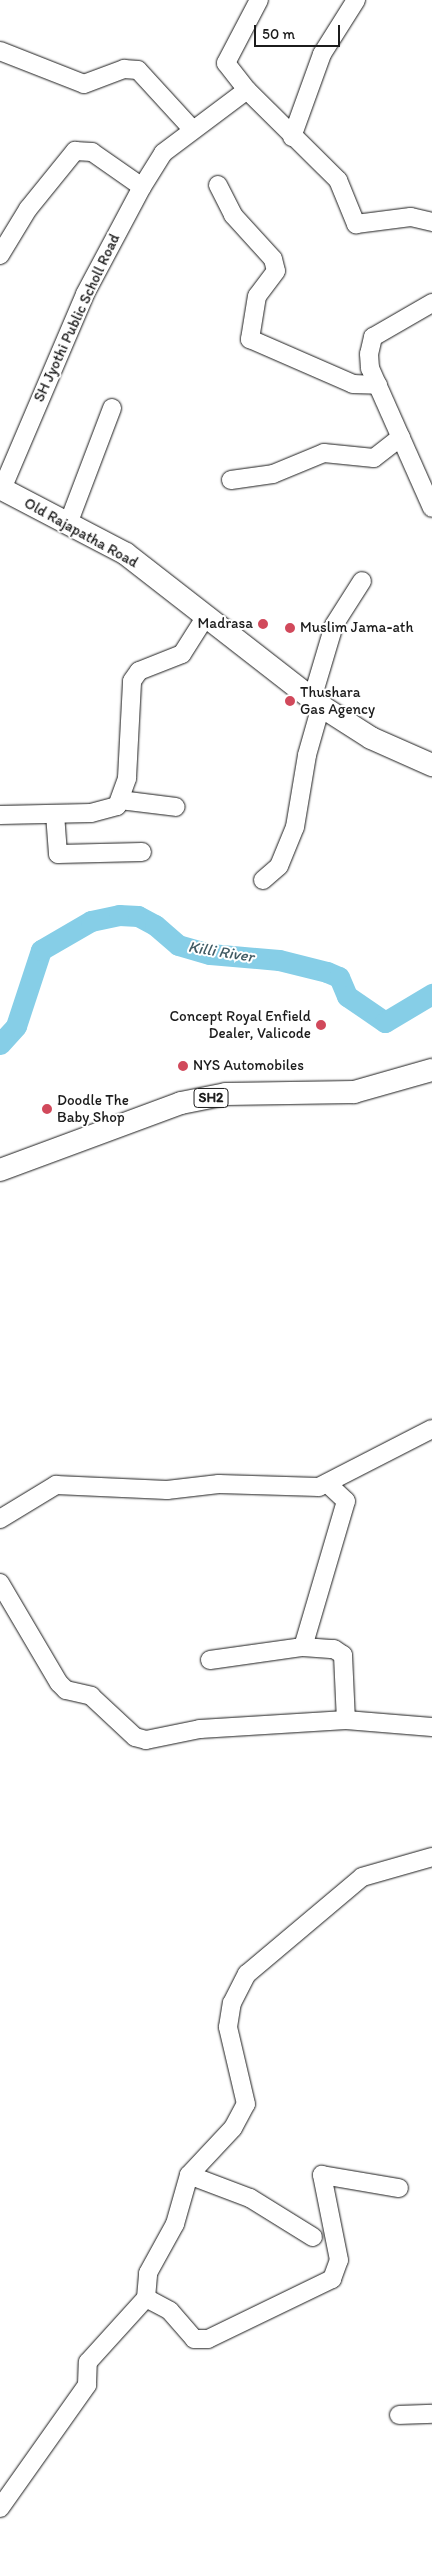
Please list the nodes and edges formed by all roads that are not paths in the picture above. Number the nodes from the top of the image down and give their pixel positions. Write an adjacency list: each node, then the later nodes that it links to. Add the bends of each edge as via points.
1 (259, 0): 4 (street, via 226,63)
2 (356, 0): 6 (street, via 322,54)
3 (0, 51): 5 (street, via 84,84 124,69 138,70)
4 (247, 90): 5 (street, SH Jyothi Public Scholl Road); 6 (street)
5 (192, 129): 8 (street, SH Jyothi Public Scholl Road, via 163,153)
6 (292, 137): 9 (street, via 338,180 356,224 411,217)
7 (218, 184): 12 (street, via 233,215 274,260 276,271 257,296 250,339 353,384)
8 (142, 187): 10 (street, via 92,152 75,151 28,210); 16 (street, SH Jyothi Public Scholl Road, via 85,294)
9 (432, 222)
10 (0, 255)
11 (432, 303): 12 (street, via 373,337 369,354)
12 (378, 385): 14 (street)
13 (112, 408): 18 (street)
14 (401, 437): 15 (street, via 374,458 324,453 273,474); 17 (street)
15 (231, 480)
16 (1, 488): 18 (main road, Old Rajapatha Road)
17 (432, 508)
18 (68, 524): 20 (main road, Old Rajapatha Road, via 126,554)
19 (362, 581): 21 (street, via 334,625)
20 (206, 616): 21 (main road, Old Rajapatha Road); 23 (street, via 182,654 139,671 132,681 128,778)
21 (317, 703): 22 (main road, Old Rajapatha Road, via 371,738); 28 (street, via 295,827 279,866)
22 (432, 765)
23 (120, 800): 24 (street); 25 (street, via 108,810)
24 (176, 807)
25 (55, 814): 26 (street); 27 (street, via 58,854)
26 (0, 816)
27 (142, 852)
28 (263, 880)
29 (432, 1070): 30 (main road, SH2, via 354,1092 226,1094 181,1103)
30 (0, 1170)
31 (432, 1429): 32 (street)
32 (327, 1483): 33 (street, via 302,1488 219,1484 167,1490 56,1486); 35 (street, via 346,1501)
33 (0, 1519)
34 (0, 1583): 37 (street, via 59,1683 66,1690 91,1696 135,1737 146,1740 200,1729)
35 (303, 1647): 36 (street); 37 (street, via 334,1649 343,1655)
36 (210, 1660)
37 (346, 1720): 38 (street)
38 (432, 1727)
39 (432, 1856): 40 (street, via 362,1877 247,1974 232,2003 228,2027 246,2104 233,2128)
40 (189, 2175): 42 (street, via 250,2198); 43 (street, via 175,2224 148,2273)
41 (399, 2188): 43 (street, via 322,2175 339,2260 332,2279 208,2339 194,2339 170,2311)
42 (313, 2237)
43 (146, 2298): 46 (street, via 88,2362 87,2385)
44 (432, 2414): 45 (street)
45 (400, 2415)
46 (0, 2508)

